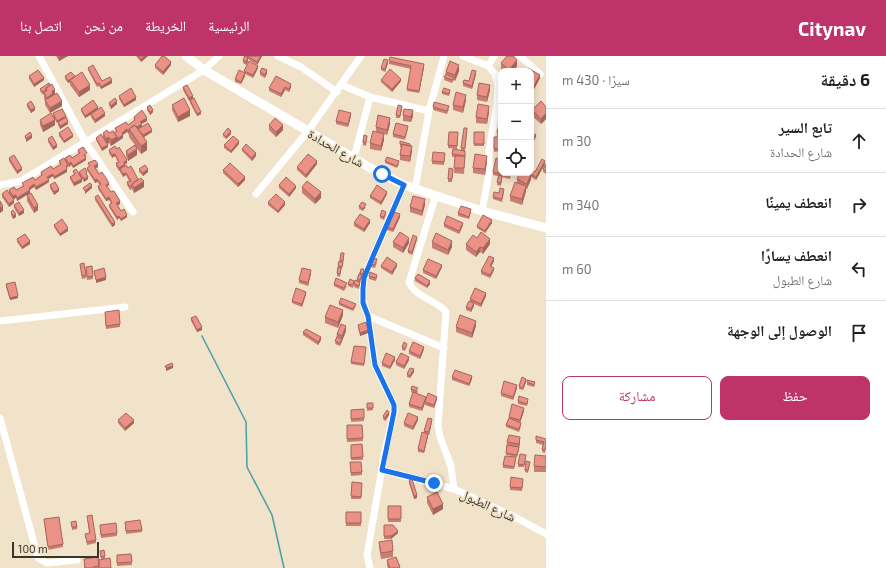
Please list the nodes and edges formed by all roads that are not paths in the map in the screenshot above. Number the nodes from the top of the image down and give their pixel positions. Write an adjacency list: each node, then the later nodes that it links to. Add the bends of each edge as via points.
1 (39, 56): 18 (street)
2 (186, 56): 11 (street, شارع الحدادة)
3 (218, 56): 11 (street)
4 (278, 56): 14 (street, via 301,67)
5 (361, 56): 13 (street)
6 (444, 56): 16 (street)
7 (463, 56): 10 (street)
8 (494, 56): 10 (street)
9 (520, 56): 12 (street)
10 (488, 66): 25 (street, via 495,74 499,94)
11 (204, 70): 17 (street, شارع الحدادة); 18 (street)
12 (540, 74)
13 (342, 85): 14 (street); 15 (street)
14 (337, 92): 17 (street)
15 (370, 97): 16 (street); 19 (street)
16 (429, 111): 22 (street)
17 (308, 131): 19 (street, شارع الحدادة); 23 (street)
18 (86, 143): 20 (street, via 21,180); 26 (street)
19 (354, 158): 21 (street, شارع الحدادة)
20 (0, 185)
21 (404, 185): 22 (street, شارع الحدادة); 29 (street, via 364,278 363,303)
22 (414, 189): 24 (street, شارع الحدادة)
23 (256, 194)
24 (436, 195): 25 (street, شارع الحدادة); 31 (street, via 409,282 414,291 446,312)
25 (482, 211): 27 (street, شارع الحدادة)
26 (134, 212)
27 (546, 228)
28 (125, 307): 30 (street)
29 (368, 316): 31 (street); 33 (street, via 375,365 394,405)
30 (0, 321)
31 (444, 348): 34 (street, via 438,425 451,466)
32 (0, 418): 36 (street, via 38,558 52,564)
33 (382, 470): 34 (street, شارع الطبول); 37 (street, via 367,555)
34 (454, 489): 35 (street, شارع الطبول)
35 (546, 534)
36 (77, 560)
37 (370, 568)

